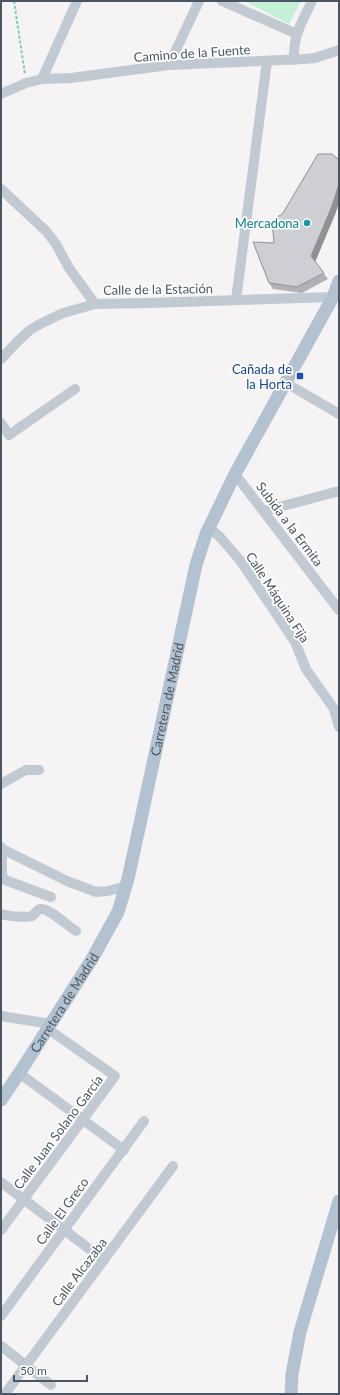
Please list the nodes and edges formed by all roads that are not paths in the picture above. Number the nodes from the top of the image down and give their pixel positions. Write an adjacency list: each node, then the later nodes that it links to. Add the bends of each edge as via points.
1 (77, 1): 10 (street)
2 (199, 1): 9 (street)
3 (222, 1): 5 (street)
4 (312, 1): 5 (street)
5 (296, 34): 7 (street)
6 (339, 50): 7 (street, Camino de la Fuente, via 316,58)
7 (294, 60): 8 (street, Camino de la Fuente)
8 (267, 61): 9 (street, Camino de la Fuente); 15 (street)
9 (169, 65): 10 (street, Camino de la Fuente, via 79,77)
10 (42, 79): 11 (street, Camino de la Fuente)
11 (1, 94)
12 (2, 192): 16 (street, via 46,231)
13 (339, 281): 14 (main road, Carretera de Madrid)
14 (336, 297): 15 (street, Calle de la Estación); 18 (main road, Carretera de Madrid)
15 (236, 300): 16 (street, Calle de la Estación)
16 (95, 304): 17 (street, Calle de la Estación, via 63,313 40,324)
17 (3, 354)
18 (286, 383): 20 (street); 22 (main road, Carretera de Madrid)
19 (75, 389): 21 (street, via 9,435)
20 (339, 414)
21 (1, 423)
22 (235, 474): 24 (street, Subida a la Ermita); 25 (main road, Carretera de Madrid)
23 (339, 491): 24 (street)
24 (264, 511): 26 (street, Subida a la Ermita)
25 (209, 528): 27 (street, Calle Máquina Fija, via 239,559 295,642 306,669 334,709); 31 (main road, Carretera de Madrid, via 196,565)
26 (339, 610)
27 (339, 727)
28 (39, 770): 29 (street, via 26,770)
29 (1, 784)
30 (2, 848): 31 (street, via 67,881 96,892); 32 (street, via 2,875 5,880)
31 (126, 886): 36 (main road, Carretera de Madrid, via 118,912 92,960)
32 (51, 897)
33 (1, 914): 34 (street, via 28,916 41,909)
34 (76, 931)
35 (1, 1016): 36 (street)
36 (49, 1027): 37 (main road, Carretera de Madrid); 39 (street, Calle Juan Solano García, via 115,1076)
37 (20, 1073): 38 (main road, Carretera de Madrid); 39 (street)
38 (1, 1100)
39 (83, 1120): 41 (street); 44 (street, Calle Juan Solano García)
40 (144, 1122): 41 (street, Calle El Greco)
41 (124, 1150): 47 (street, Calle El Greco)
42 (174, 1166): 48 (street, Calle Alcazaba)
43 (2, 1183): 44 (street)
44 (24, 1200): 46 (street, Calle Juan Solano García); 47 (street)
45 (339, 1202): 54 (main road, via 300,1332)
46 (1, 1230)
47 (64, 1230): 48 (street); 49 (street, Calle El Greco)
48 (104, 1260): 51 (street, Calle Alcazaba)
49 (1, 1316)
50 (1, 1346): 51 (street)
51 (26, 1365): 52 (street); 53 (street, Calle Alcazaba)
52 (52, 1385)
53 (5, 1394)
54 (291, 1394)

